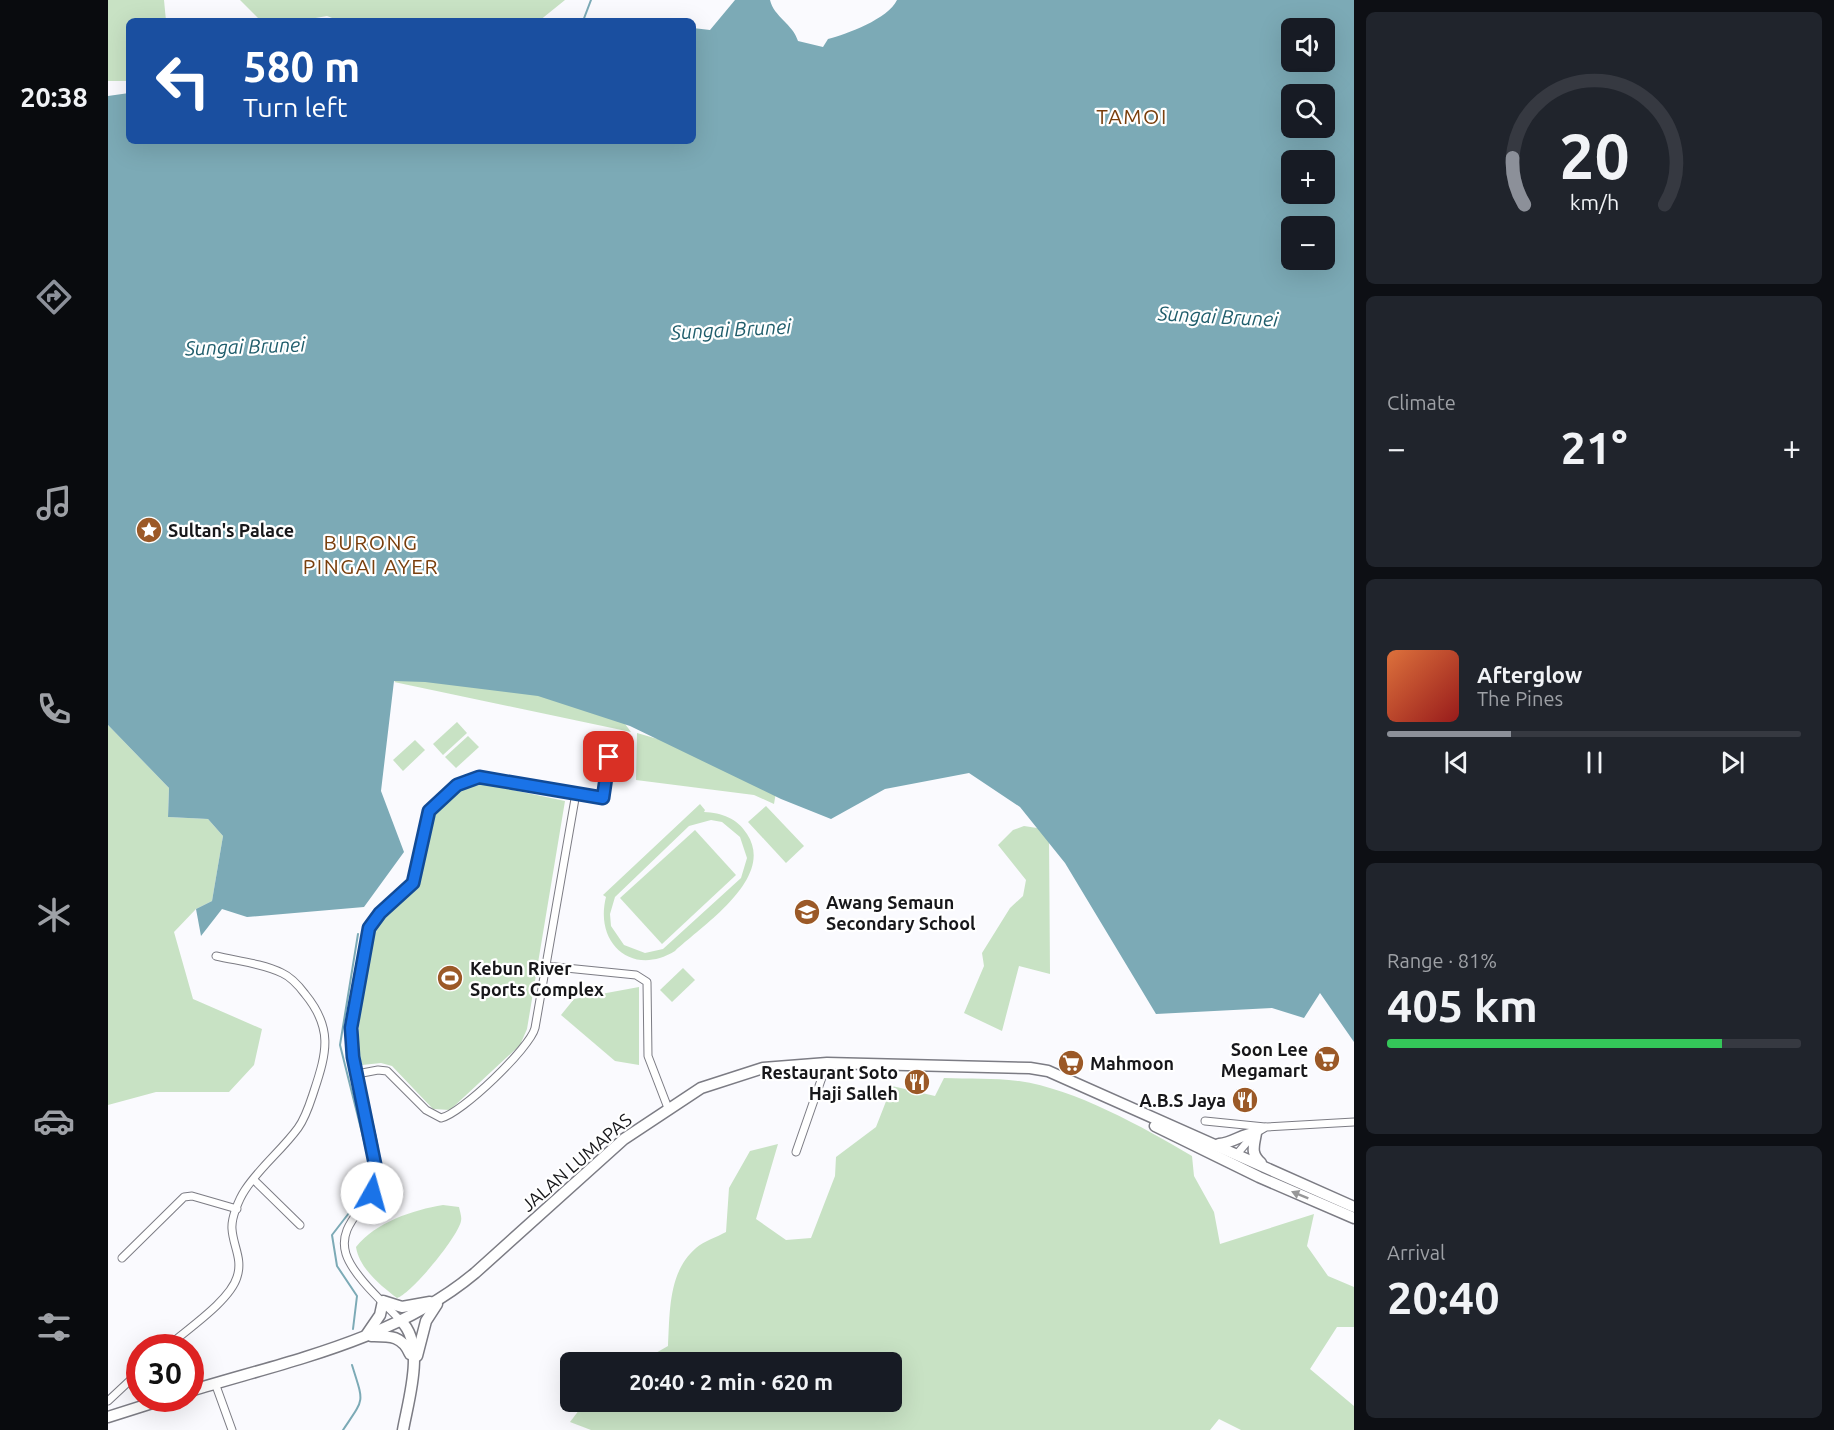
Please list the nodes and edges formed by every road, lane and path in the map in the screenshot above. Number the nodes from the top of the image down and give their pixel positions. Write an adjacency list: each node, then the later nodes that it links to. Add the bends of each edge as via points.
1 (609, 757): 2 (street, via 603,798)
2 (576, 793): 4 (street); 7 (street, via 479,777 457,785 429,811 413,883 374,920 366,938 351,1028)
3 (216, 956): 17 (street, via 283,973 313,1003 324,1030 327,1051 306,1114)
4 (546, 966): 7 (street, via 533,1037 451,1116 433,1115 387,1071); 8 (street, via 636,975 647,982 648,1056)
5 (827, 1063): 6 (main road, JALAN LUMAPAS); 8 (main road, JALAN LUMAPAS, via 746,1072 700,1088); 14 (street)
6 (1048, 1071): 12 (main road, JALAN LUMAPAS); 13 (main road, JALAN LUMAPAS)
7 (357, 1074): 25 (street, via 376,1169 372,1193 350,1222 345,1252 354,1269)
8 (668, 1108): 24 (main road, JALAN LUMAPAS, via 624,1139)
9 (1205, 1121): 11 (street)
10 (1354, 1122): 11 (street)
11 (1261, 1130): 13 (main road, via 1231,1143); 15 (street); 16 (main road, via 1252,1148 1254,1158)
12 (1190, 1144): 15 (main road, via 1197,1143 1226,1155); 18 (main road, JALAN LUMAPAS)
13 (1215, 1145): 15 (main road, JALAN LUMAPAS)
14 (796, 1152)
15 (1237, 1154): 16 (main road); 18 (main road, via 1241,1163)
16 (1264, 1166): 19 (main road)
17 (254, 1180): 20 (street); 22 (street)
18 (1271, 1183): 21 (main road, one-way to 18)
19 (1354, 1207)
20 (237, 1209): 23 (street, via 184,1197); 27 (street, via 232,1228 240,1263 237,1280 225,1297)
21 (1354, 1218)
22 (300, 1225)
23 (122, 1258)
24 (440, 1300): 25 (main road, via 402,1307); 26 (main road, JALAN LUMAPAS); 29 (main road, via 422,1330)
25 (383, 1301): 26 (street); 28 (main road, via 380,1316)
26 (401, 1321): 28 (main road, JALAN LUMAPAS); 29 (main road, via 410,1335)
27 (182, 1334)
28 (365, 1337): 29 (main road, via 401,1340); 30 (main road, JALAN LUMAPAS)
29 (415, 1365): 37 (main road)
30 (215, 1383): 32 (main road, JALAN LUMAPAS); 36 (street)
31 (126, 1384): 33 (street)
32 (204, 1387)
33 (108, 1401)
34 (126, 1411): 35 (main road)
35 (108, 1416)
36 (232, 1430)
37 (403, 1430)

